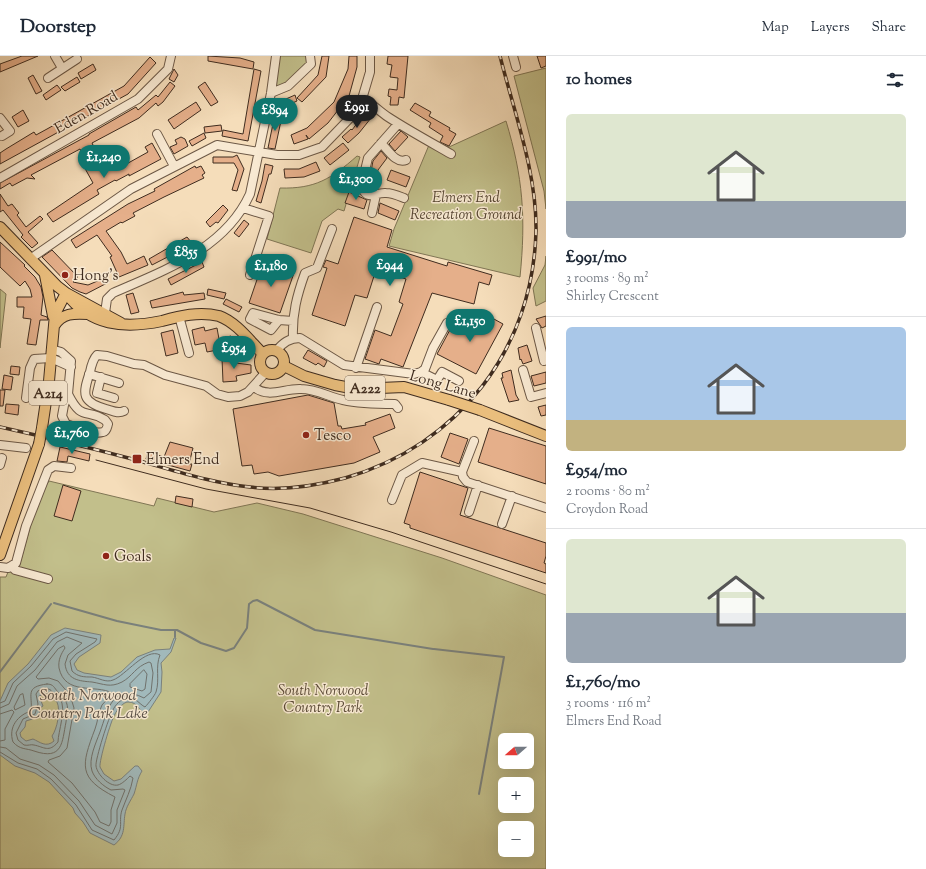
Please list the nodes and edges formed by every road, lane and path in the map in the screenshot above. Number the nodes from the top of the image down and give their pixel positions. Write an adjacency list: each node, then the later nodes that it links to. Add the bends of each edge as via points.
1 (55, 56): 9 (street)
2 (171, 56): 22 (street, Eden Road, via 168,69 138,99)
3 (276, 56): 11 (street)
4 (310, 56): 11 (street, via 311,64 288,86)
5 (370, 56): 12 (street, via 370,72)
6 (512, 56): 8 (street)
7 (77, 59): 9 (street)
8 (516, 67)
9 (62, 68): 10 (street)
10 (48, 78)
11 (271, 93): 18 (street)
12 (362, 99): 14 (street); 18 (street, via 350,118 322,147 299,155)
13 (0, 118): 16 (street, via 10,131)
14 (398, 124): 17 (street); 19 (street)
15 (157, 134): 21 (street)
16 (2, 136)
17 (381, 143): 20 (street, via 397,160); 23 (street, via 368,158 361,187 364,192)
18 (258, 152): 21 (street, via 217,145); 25 (street, via 250,194)
19 (451, 154)
20 (406, 160)
21 (174, 166): 29 (street, via 131,189)
22 (0, 178)
23 (376, 195): 24 (street, via 384,193); 26 (street)
24 (404, 198)
25 (243, 208): 31 (street, via 269,216); 34 (street, via 228,228 193,256 113,293 107,299)
26 (372, 213)
27 (0, 227): 29 (main road)
28 (332, 229): 38 (street, via 317,268 305,273)
29 (30, 259): 30 (main road)
30 (45, 275): 32 (main road); 41 (main road, via 51,296)
31 (250, 275)
32 (66, 293): 34 (main road); 35 (main road, via 74,304); 41 (main road, A214, via 57,307)
33 (377, 307): 51 (street)
34 (105, 313): 40 (main road)
35 (88, 314): 40 (main road, via 111,324); 41 (main road, via 74,313 64,316)
36 (178, 316): 40 (main road, via 142,325); 47 (street); 48 (main road, via 199,314 220,317 240,330)
37 (279, 320): 38 (street)
38 (292, 321): 43 (street)
39 (447, 323): 54 (street, via 425,369)
40 (124, 325)
41 (54, 326): 46 (main road, A214)
42 (536, 328): 44 (street)
43 (293, 338): 45 (street, via 282,343); 51 (street, via 300,338 334,360)
44 (543, 341): 49 (street)
45 (276, 350): 48 (main road); 50 (main road, via 284,358)
46 (51, 353): 61 (street, via 71,367); 62 (street, via 32,362); 78 (main road, A214, bridge, via 39,444)
47 (189, 353)
48 (262, 354): 53 (main road, via 260,364)
49 (544, 361)
50 (284, 366): 53 (main road, via 277,373); 66 (main road, Long Lane / A222, bridge, via 304,376 356,389 404,387 425,391)
51 (356, 368): 54 (street, via 414,374)
52 (523, 370): 60 (street, via 531,397)
53 (266, 372): 59 (street)
54 (421, 372): 57 (street, via 437,380 442,372)
55 (89, 374): 56 (street); 59 (street, via 95,357 101,355 134,364 144,364 165,375 206,386 217,394 228,397 240,396); 65 (street, via 85,388 88,401 92,405 118,413)
56 (101, 377): 58 (street); 63 (street, via 97,393)
57 (459, 381)
58 (120, 383)
59 (254, 387): 64 (street, via 268,394 301,389 315,390 343,400 366,404 395,404)
60 (546, 393)
61 (68, 394): 61 (street, via 83,414 101,417 111,425 103,432 66,424 62,416)
62 (26, 398)
63 (114, 398)
64 (398, 408)
65 (124, 411)
66 (546, 436)
67 (474, 441): 71 (street)
68 (0, 445): 69 (street)
69 (26, 448)
70 (71, 468): 80 (street, via 54,466 48,470 26,526 16,563)
71 (462, 472): 72 (street, via 467,482); 74 (street, via 422,463 402,475)
72 (478, 485): 73 (street); 76 (street)
73 (512, 496): 75 (street); 77 (street)
74 (392, 500)
75 (546, 508)
76 (469, 512)
77 (502, 524)
78 (0, 555)
79 (0, 567): 80 (street)
80 (12, 567): 81 (street)
81 (48, 579)

